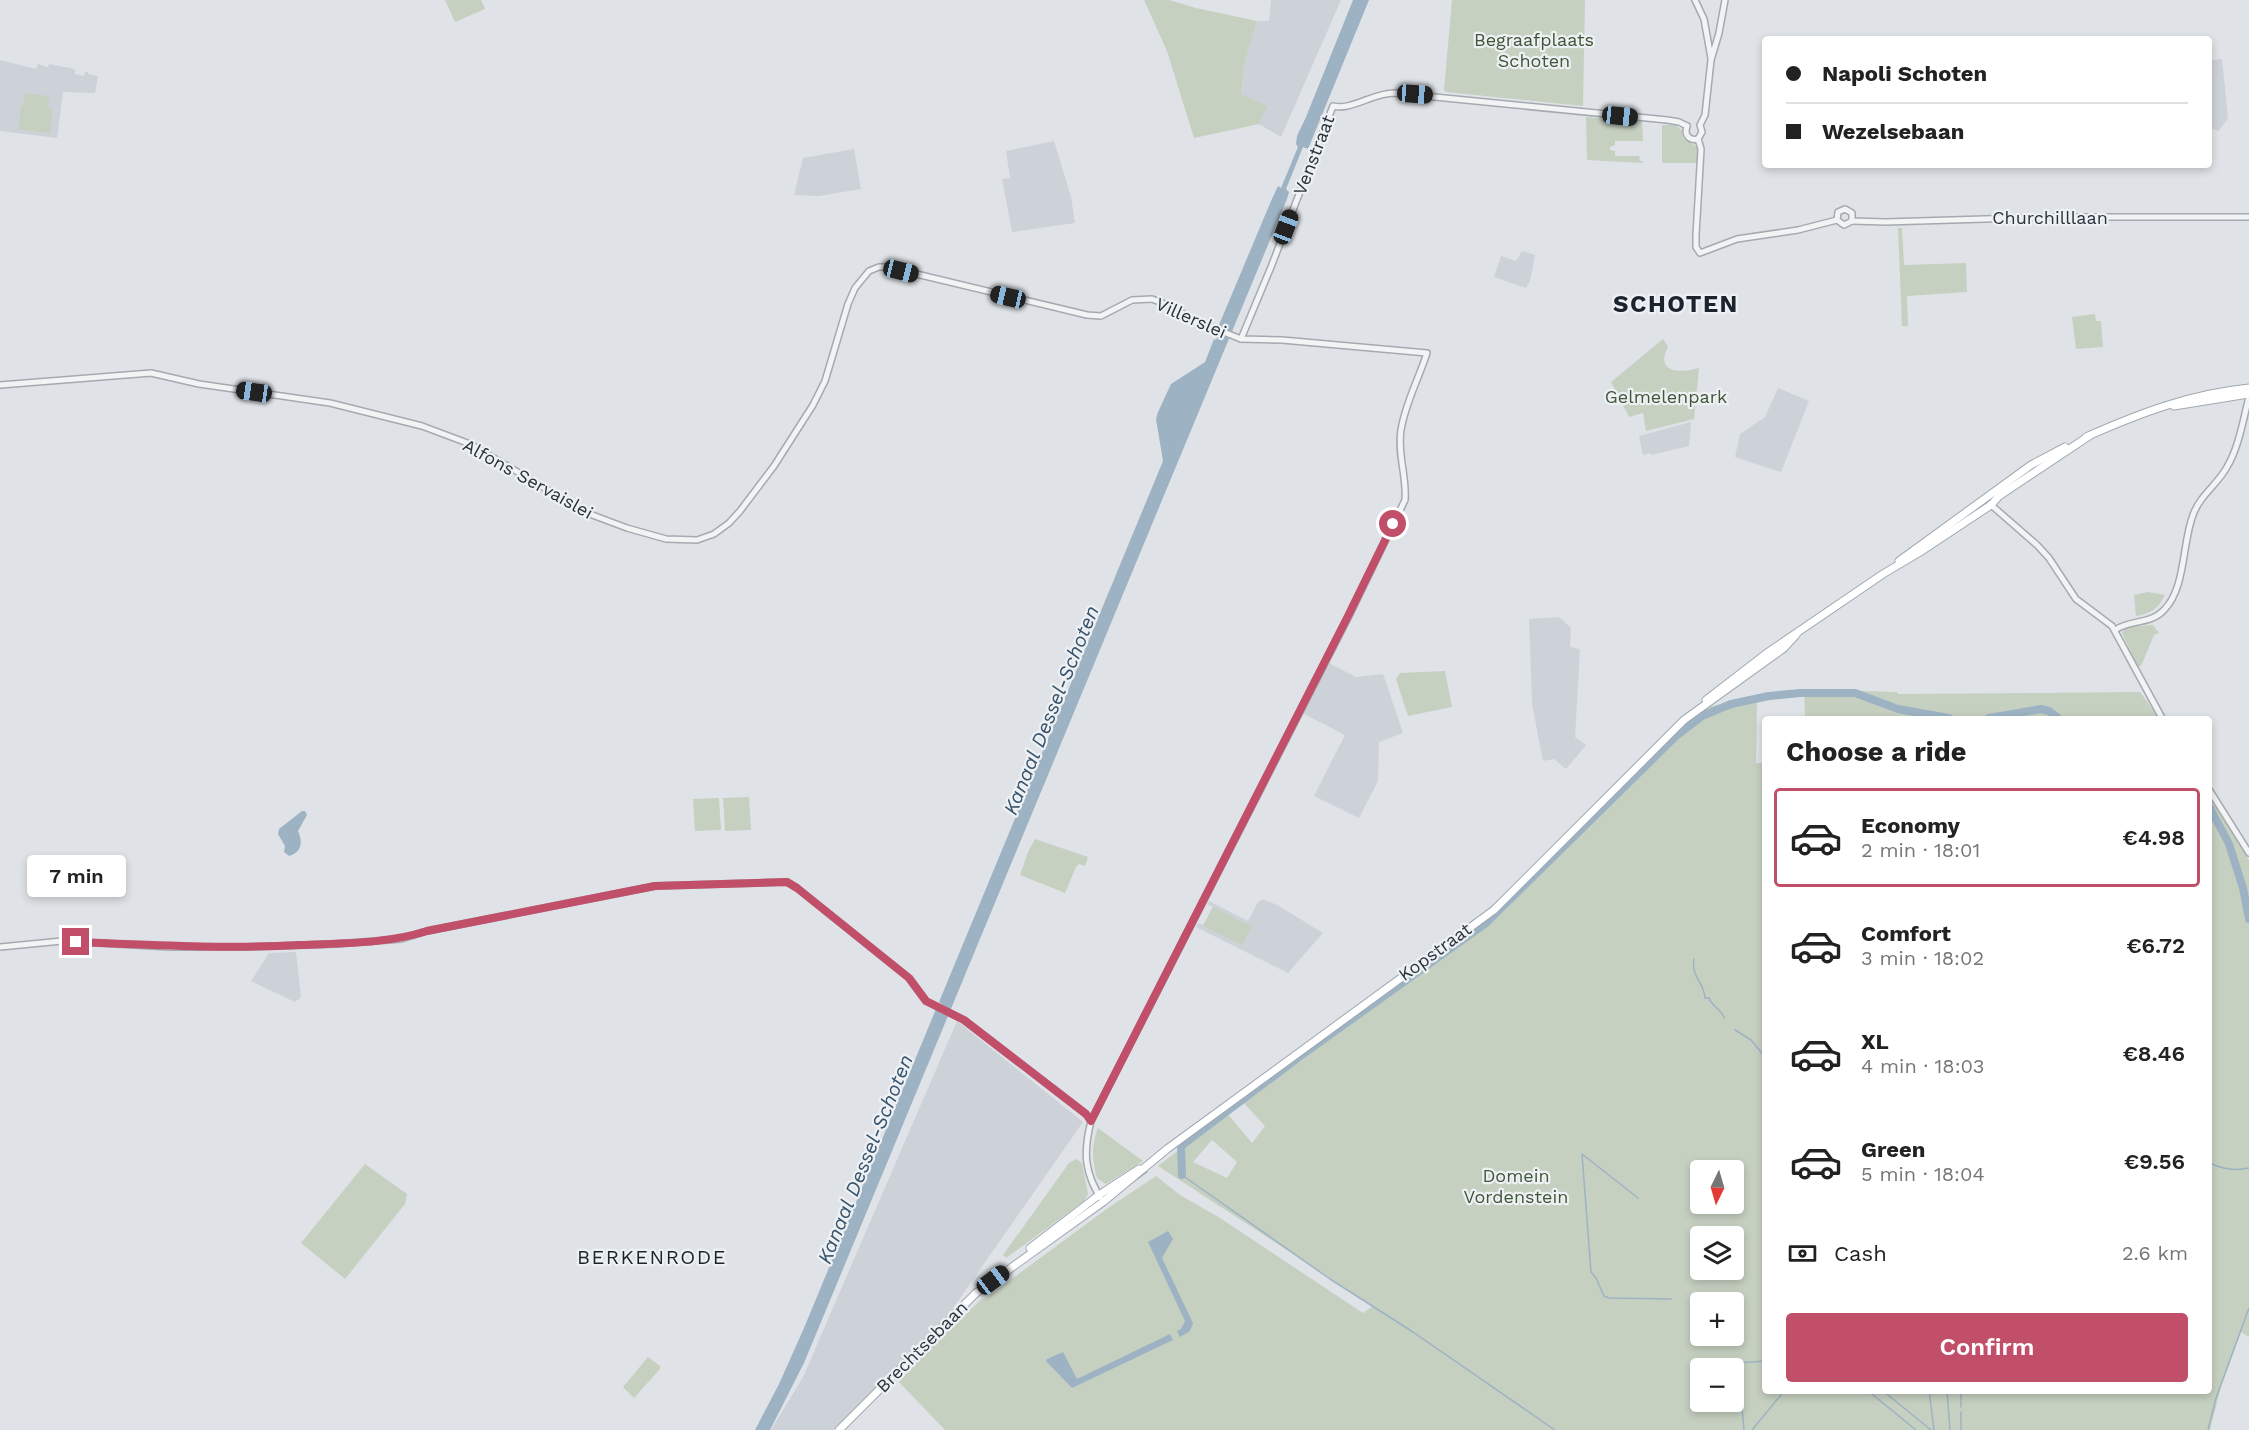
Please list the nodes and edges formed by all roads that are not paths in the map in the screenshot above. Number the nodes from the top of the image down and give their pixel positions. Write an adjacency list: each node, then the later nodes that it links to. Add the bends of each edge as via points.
1 (1695, 0): 3 (street, via 1707,28)
2 (1725, 0): 3 (street)
3 (1711, 60): 4 (street, via 1705,115)
4 (1700, 125): 5 (street); 6 (street)
5 (1687, 126): 6 (street, via 1688,137); 11 (street, Venstraat, via 1666,120 1394,93 1375,95 1343,108 1333,106 1271,267)
6 (1698, 139): 8 (street, via 1701,149 1696,247 1700,253 1737,240)
7 (2249, 217): 9 (street, Churchilllaan)
8 (1837, 220): 9 (street, via 1844,225); 9 (street, via 1838,212 1845,209 1852,213)
9 (1852, 220)
10 (869, 271): 11 (street, Villerslei, via 887,267 1093,316 1132,300 1152,299); 12 (street, Alfons Servaislei, via 855,288 825,381 794,436 740,511 714,534 697,540 659,537 587,513 470,444 422,426 359,410 199,384 151,372)
11 (1235, 337): 22 (street, via 1427,353 1401,430 1405,500)
12 (0, 385)
13 (2249, 388): 15 (main road, via 2185,399)
14 (2249, 395): 15 (main road); 17 (street, via 2228,467 2192,515 2172,598 2156,617)
15 (2151, 411): 16 (main road, Kopstraat, via 2089,436)
16 (1987, 503): 17 (street, via 2043,551 2076,599); 23 (main road, Kopstraat, via 1796,634 1784,648 1695,711 1494,909)
17 (2115, 630): 18 (street)
18 (2162, 716)
19 (2212, 794): 20 (street)
20 (2249, 853)
21 (0, 947): 22 (street, via 62,941 182,947 344,944 401,939 655,886 787,882 909,978 926,1001 964,1020)
22 (1091, 1121): 23 (street, via 1085,1155 1089,1176)
23 (1101, 1198): 24 (main road, Brechtsebaan, via 976,1293)
24 (839, 1430)

